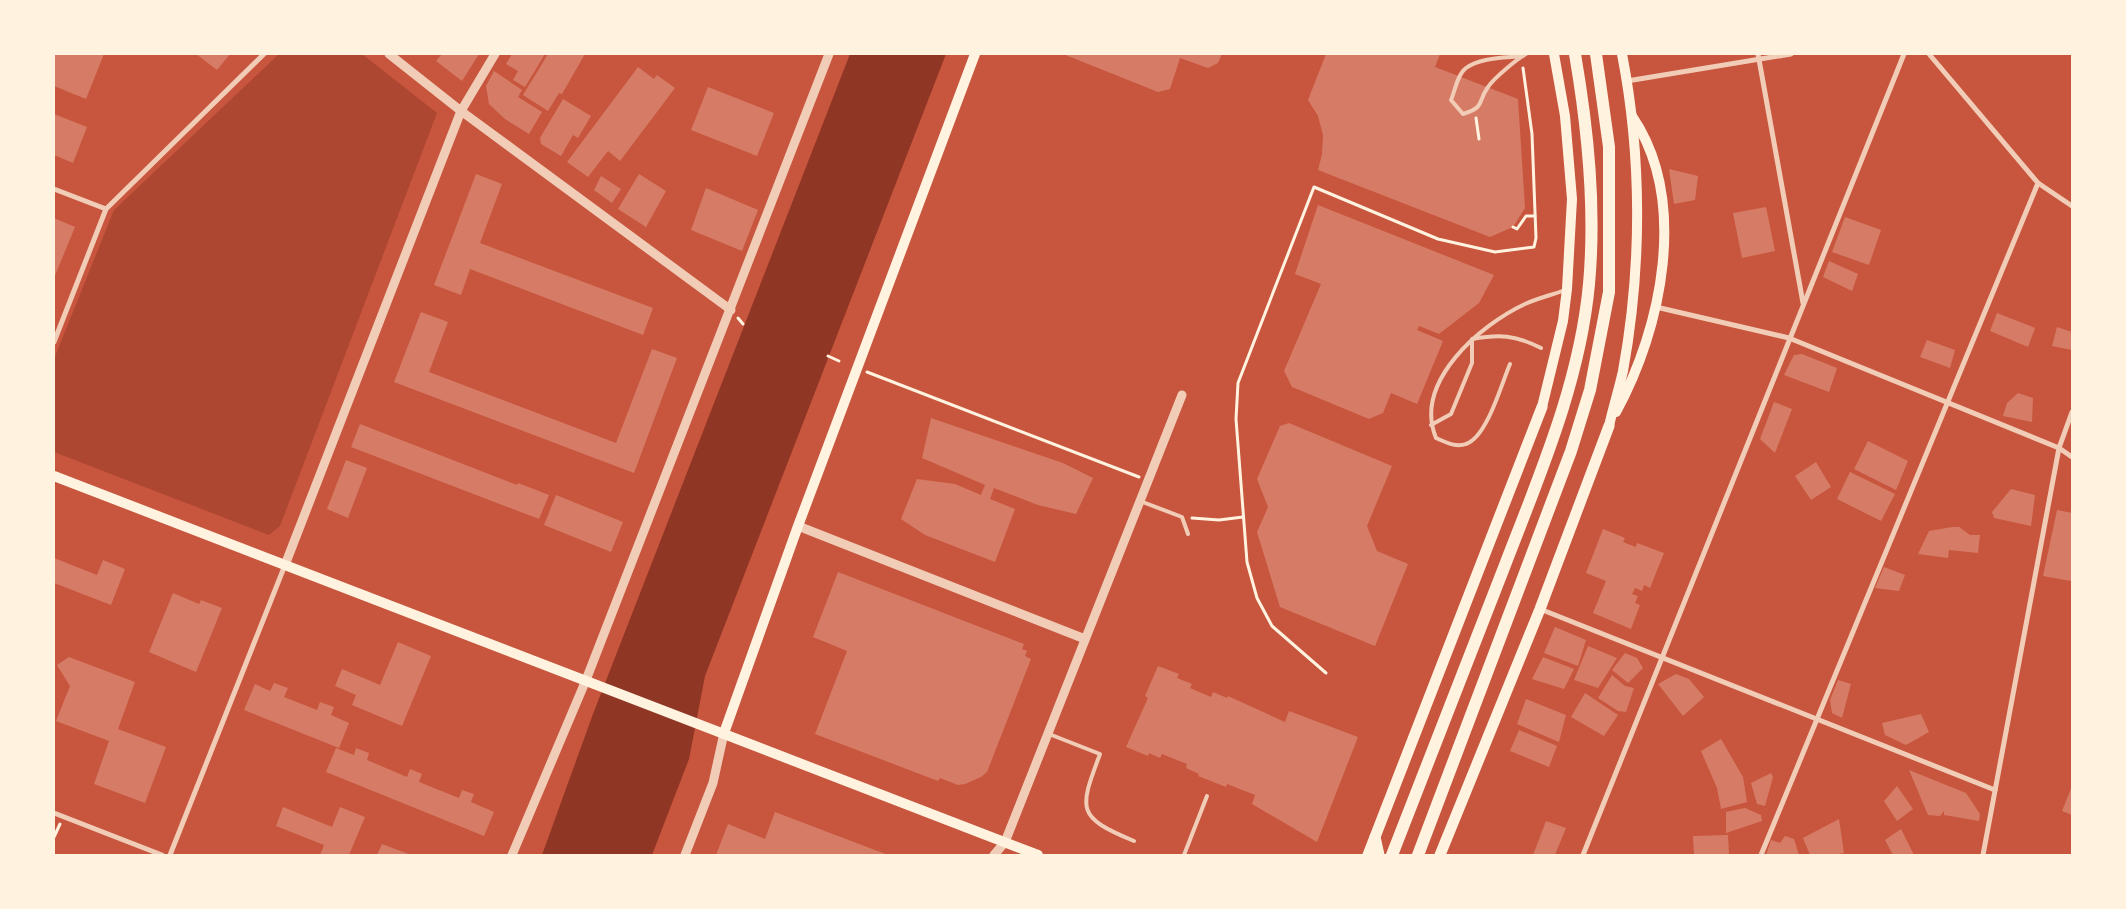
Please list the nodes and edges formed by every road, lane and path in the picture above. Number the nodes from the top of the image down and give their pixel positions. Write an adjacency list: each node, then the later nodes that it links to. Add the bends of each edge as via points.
1 (264, 54): 23 (street)
2 (389, 54): 17 (street)
3 (495, 54): 17 (street)
4 (829, 54): 29 (street)
5 (975, 54): 37 (main road)
6 (1554, 54): 26 (main road, via 1565,116 1572,199)
7 (1574, 54): 77 (highway, via 1586,118 1592,204 1589,284 1575,366 1554,439)
8 (1596, 54): 78 (highway, via 1609,147 1609,292 1590,390 1571,452)
9 (1622, 54): 15 (main road)
10 (1791, 54): 14 (street)
11 (1904, 54): 27 (street)
12 (1929, 54): 20 (street)
13 (1523, 56): 16 (lane, via 1488,88); 16 (lane, via 1484,60 1465,69 1451,100 1463,114); 24 (path, via 1532,134)
14 (1759, 56): 15 (street); 27 (street)
15 (1627, 81): 18 (main road)
16 (1476, 110): 19 (path)
17 (461, 111): 29 (street); 53 (street)
18 (1630, 114): 28 (main road, via 1644,134 1654,161 1660,195 1664,255); 43 (main road, via 1637,240 1623,371)
19 (1479, 139)
20 (2038, 183): 22 (street); 39 (street)
21 (54, 189): 23 (street)
22 (2072, 206)
23 (106, 209): 32 (street)
24 (1535, 216): 25 (path, via 1526,216 1518,229); 49 (path, via 1534,247 1495,252 1438,239 1314,188 1238,383 1236,420)
25 (1513, 227)
26 (1567, 289): 31 (lane, via 1524,304); 40 (main road, via 1556,353)
27 (1803, 303): 30 (street)
28 (1656, 307): 30 (street); 43 (main road, via 1627,391)
29 (730, 310): 58 (street)
30 (1789, 338): 39 (street); 56 (street)
31 (1472, 339): 33 (lane, via 1494,335 1520,338); 42 (lane, via 1448,364 1431,404); 42 (lane, via 1472,363 1451,414)
32 (54, 342)
33 (1541, 348)
34 (828, 356): 35 (path)
35 (839, 361)
36 (1510, 364): 42 (lane, via 1476,439 1464,445 1451,445 1436,438)
37 (857, 368): 47 (path); 51 (main road)
38 (1182, 395): 47 (street)
39 (1948, 402): 44 (street); 59 (street)
40 (1542, 407): 65 (main road)
41 (2072, 412): 44 (street)
42 (1431, 425)
43 (1609, 426): 54 (main road)
44 (2059, 448): 45 (street); 62 (street)
45 (2072, 457)
46 (54, 476): 53 (main road)
47 (1148, 481): 48 (street)
48 (1140, 502): 50 (lane); 55 (street)
49 (1244, 517): 50 (path, via 1219,520); 57 (path, via 1247,562 1261,605 1272,626)
50 (1182, 518): 52 (lane)
51 (798, 526): 55 (street); 60 (main road)
52 (1188, 534)
53 (286, 565): 58 (main road); 69 (street)
54 (1540, 609): 56 (street); 79 (main road)
55 (1085, 640): 61 (street)
56 (1662, 658): 59 (street); 80 (street)
57 (1326, 673)
58 (586, 680): 60 (main road); 70 (street)
59 (1817, 719): 62 (street); 81 (street)
60 (724, 733): 67 (main road); 71 (street, via 713,783)
61 (1048, 733): 66 (lane, via 1100,754 1086,790 1085,802 1090,817 1103,828); 67 (street)
62 (1995, 790): 82 (street)
63 (1207, 796): 74 (lane)
64 (54, 813): 68 (street)
65 (1375, 837): 75 (main road); 76 (main road)
66 (1134, 841)
67 (1005, 842): 72 (street); 73 (main road)
68 (162, 855)
69 (170, 855)
70 (512, 855)
71 (685, 855)
72 (994, 855)
73 (1038, 855)
74 (1184, 855)
75 (1368, 855)
76 (1379, 855)
77 (1392, 855)
78 (1418, 855)
79 (1440, 855)
80 (1583, 855)
81 (1761, 855)
82 (1983, 855)

